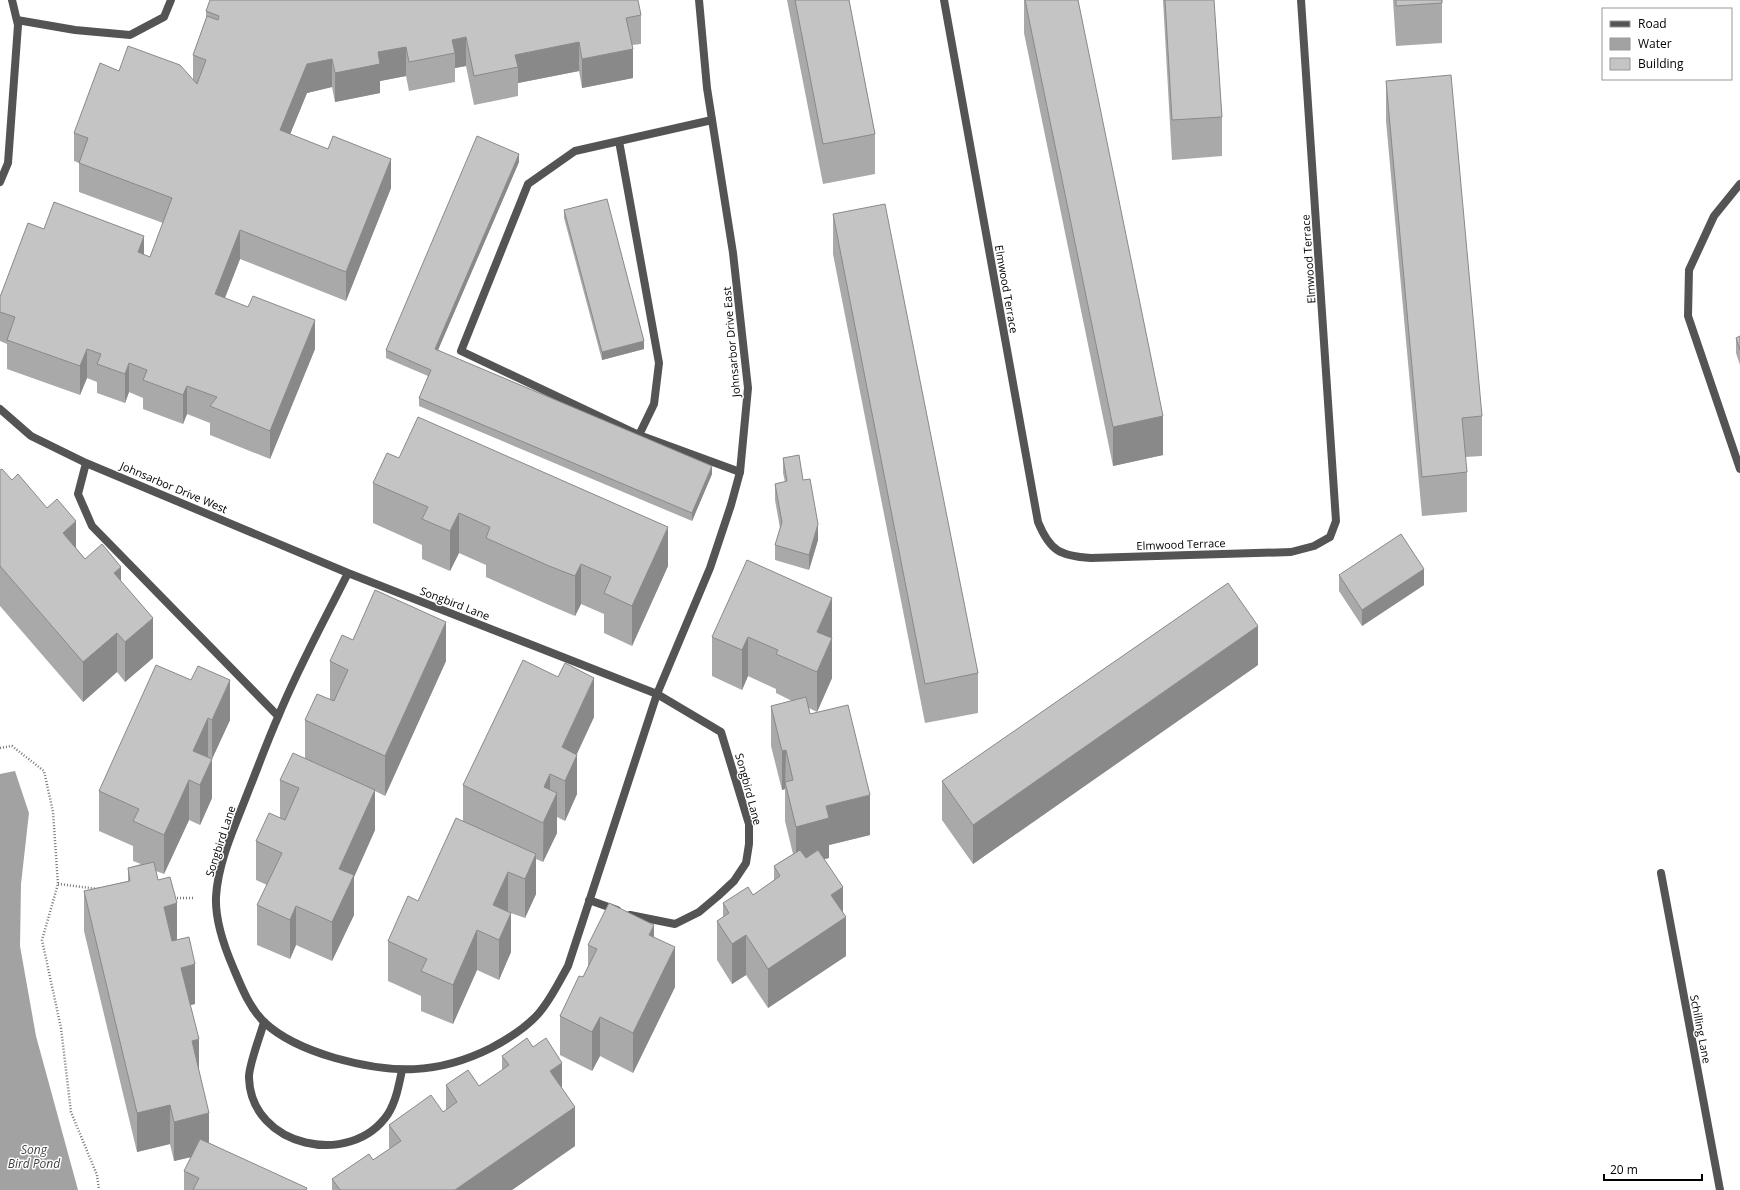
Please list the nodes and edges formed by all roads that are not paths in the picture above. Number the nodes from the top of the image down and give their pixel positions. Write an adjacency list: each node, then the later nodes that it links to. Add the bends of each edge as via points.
1 (12, 0): 6 (street)
2 (171, 0): 6 (street, via 164,17 130,35 75,30)
3 (699, 0): 7 (street, Johnsarbor Drive East)
4 (944, 0): 5 (street, Elmwood Terrace, via 1038,522 1045,538 1055,550 1070,557 1091,558 1291,552 1314,546 1330,537 1336,521)
5 (1301, 0)
6 (17, 20): 9 (street, via 8,163)
7 (712, 120): 8 (street); 15 (street, Johnsarbor Drive East, via 733,253 748,388)
8 (619, 141): 12 (street, via 659,363 654,404); 12 (street, via 575,151 528,184 461,351)
9 (0, 182)
10 (1740, 184): 14 (street, via 1714,216 1689,270 1688,316)
11 (0, 409): 13 (street, Johnsarbor Drive West, via 31,436)
12 (639, 435): 15 (street)
13 (86, 463): 16 (street, Johnsarbor Drive West); 18 (street, via 78,494 92,526)
14 (1740, 469)
15 (740, 472): 17 (street, Johnsarbor Drive East, via 732,505 710,568)
16 (348, 573): 17 (street, Songbird Lane); 18 (street, Songbird Lane)
17 (657, 694): 20 (street, Songbird Lane); 20 (street, Songbird Lane, via 721,732 749,824 750,844 746,863 734,881 718,896 699,912 675,924 637,917)
18 (278, 716): 21 (street, Songbird Lane, via 231,836 220,871 216,898 224,948 245,996)
19 (1661, 872): 23 (street, Schilling Lane)
20 (589, 900): 22 (street, Songbird Lane, via 568,966 538,1014 504,1041 458,1063 429,1069)
21 (264, 1022): 22 (street, Songbird Lane, via 314,1052 375,1067); 22 (street, via 249,1077 252,1097 261,1115 272,1127 294,1139 321,1146 346,1144 371,1132 388,1114 398,1091)
22 (402, 1070)
23 (1720, 1190)

